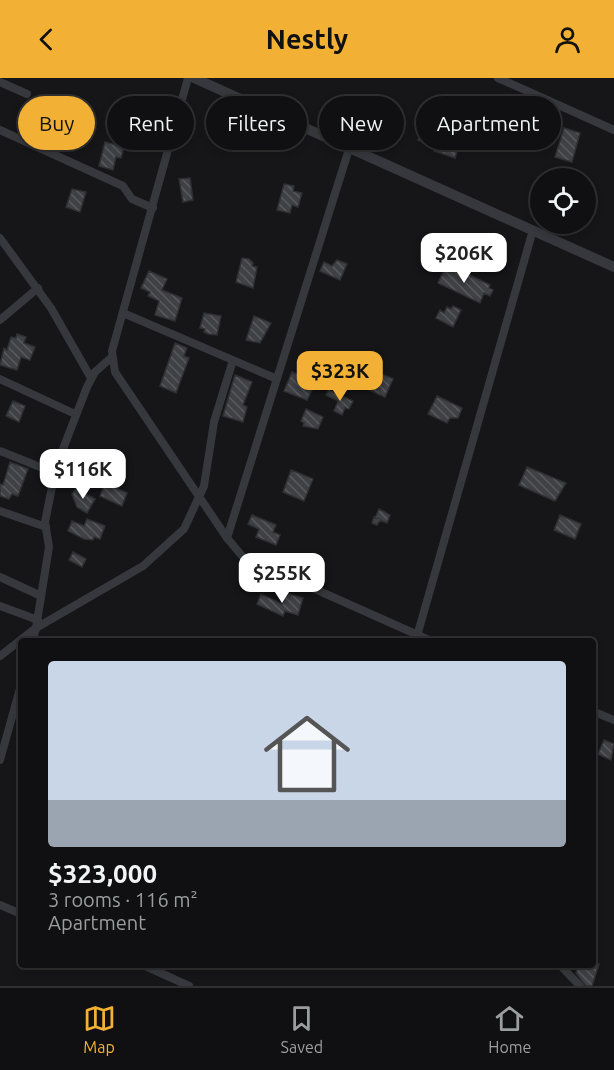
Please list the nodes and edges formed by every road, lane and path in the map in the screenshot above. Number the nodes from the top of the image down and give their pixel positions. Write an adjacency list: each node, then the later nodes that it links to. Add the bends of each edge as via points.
1 (188, 78): 11 (street)
2 (194, 78): 8 (street)
3 (498, 78): 7 (street)
4 (0, 82): 5 (street)
5 (27, 94)
6 (0, 130): 11 (street, via 123,186 132,199)
7 (614, 130)
8 (319, 134)
9 (348, 150): 24 (street)
10 (353, 150): 12 (street)
11 (153, 208): 18 (street)
12 (530, 229)
13 (532, 234): 36 (street)
14 (542, 234): 16 (street)
15 (0, 238): 17 (street)
16 (614, 267)
17 (38, 288): 19 (street); 22 (street)
18 (123, 313): 20 (street); 21 (street)
19 (1, 318)
20 (112, 357): 22 (street); 28 (street, via 117,376)
21 (233, 360): 24 (street); 28 (street, via 214,422)
22 (91, 378): 25 (street)
23 (0, 379): 25 (street)
24 (277, 379): 31 (street)
25 (75, 414): 27 (street)
26 (0, 451): 27 (street)
27 (56, 473): 30 (street)
28 (201, 498): 31 (street); 35 (street, via 184,529 159,553 117,582)
29 (0, 511): 30 (street)
30 (46, 527): 33 (street, via 49,547)
31 (227, 538): 36 (street, via 251,561)
32 (0, 577): 33 (street)
33 (39, 595): 35 (street)
34 (0, 606): 35 (street)
35 (37, 624): 37 (street); 38 (street)
36 (417, 636): 39 (street)
37 (21, 638)
38 (34, 638)
39 (423, 638)
40 (18, 640): 41 (street)
41 (0, 656)
42 (18, 696): 45 (street)
43 (596, 713): 44 (street)
44 (614, 720)
45 (0, 760)
46 (0, 905): 47 (street)
47 (18, 913)
48 (150, 968): 50 (street)
49 (563, 968): 51 (street)
50 (189, 986)
51 (580, 986)

